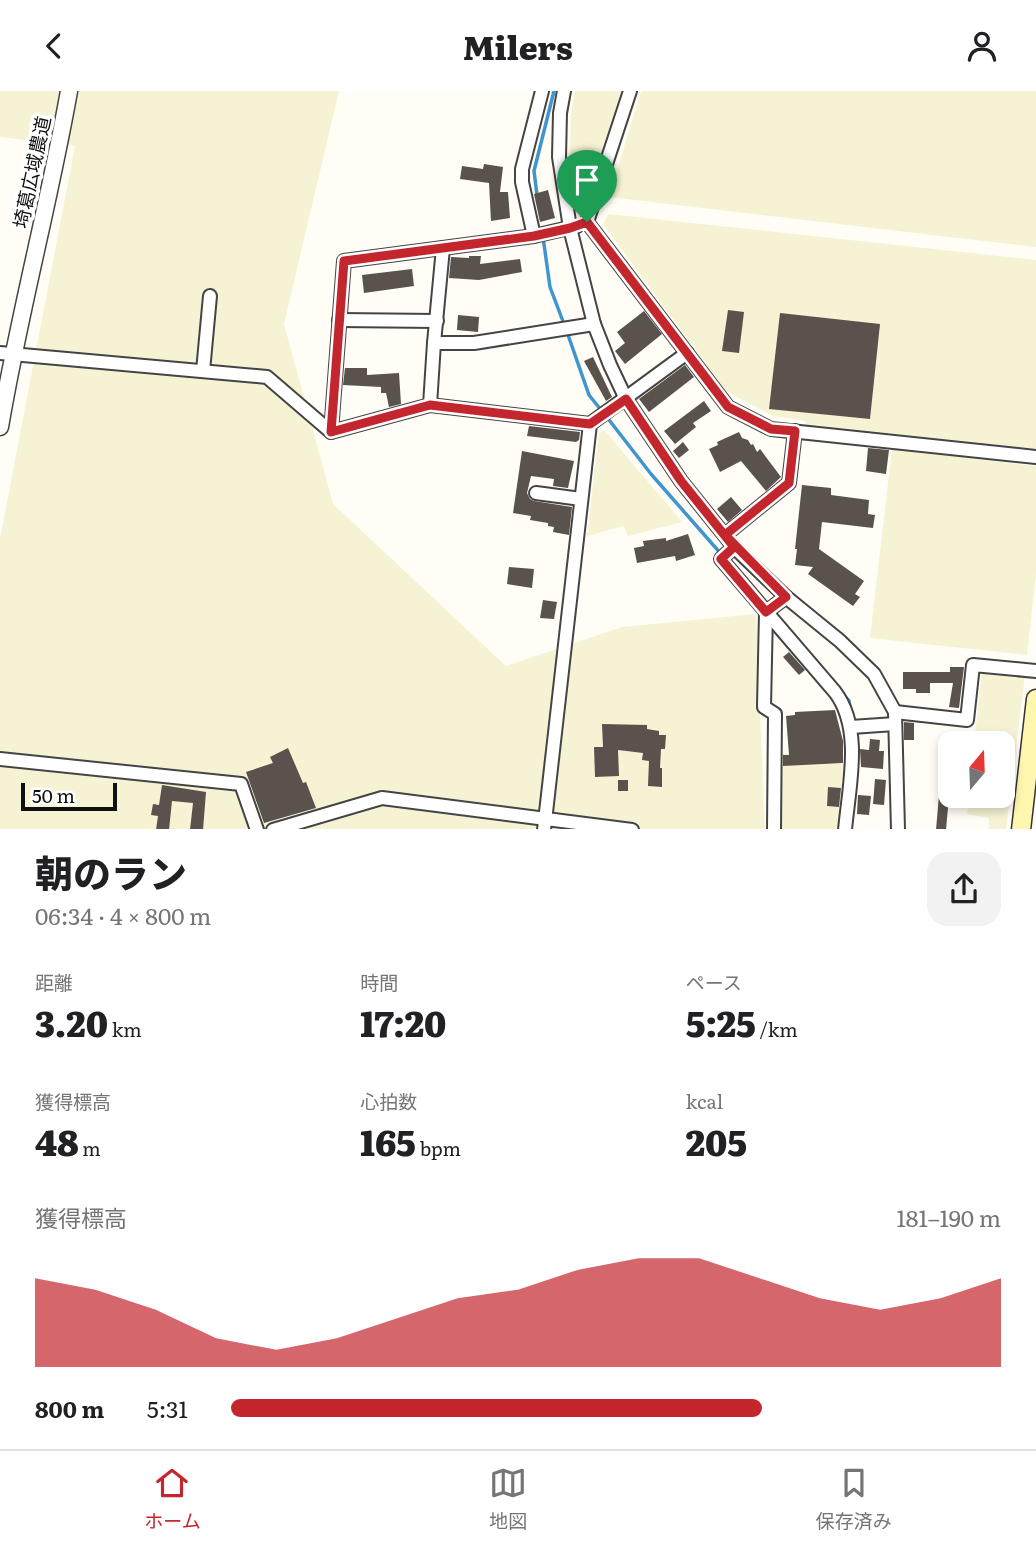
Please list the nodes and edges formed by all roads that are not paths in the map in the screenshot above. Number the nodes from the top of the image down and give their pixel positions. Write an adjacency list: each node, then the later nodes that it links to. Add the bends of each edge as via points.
1 (69, 91): 15 (street, 埼葛広域農道, via 53,178)
2 (542, 91): 7 (street, via 522,169)
3 (564, 91): 6 (street, via 559,157)
4 (630, 91): 5 (street)
5 (587, 222): 6 (street); 14 (street)
6 (570, 228): 7 (street); 12 (street)
7 (534, 236): 8 (street)
8 (443, 248): 10 (street, via 344,261); 11 (street)
9 (210, 296): 16 (street)
10 (339, 320): 11 (street); 22 (street)
11 (437, 321): 13 (street)
12 (594, 324): 13 (street, via 474,343); 17 (street)
13 (435, 343): 18 (street)
14 (687, 353): 17 (street); 21 (street, via 728,407 771,429)
15 (6, 354): 16 (street); 20 (street, 埼葛広域農道)
16 (203, 371): 22 (street, via 267,377)
17 (626, 399): 19 (street); 26 (street, via 681,481)
18 (430, 405): 19 (street); 22 (street)
19 (590, 424): 25 (street)
20 (0, 427)
21 (795, 431): 23 (street); 26 (street, via 789,483)
22 (331, 432)
23 (1036, 457)
24 (536, 493): 25 (street)
25 (581, 499): 35 (street)
26 (725, 535): 27 (street)
27 (734, 547): 28 (street); 29 (street, via 721,559)
28 (786, 597): 29 (street); 32 (street, via 874,674)
29 (766, 612): 33 (street, via 841,700); 39 (street, via 764,707 775,714)
30 (1036, 671): 32 (street, via 973,665 967,720)
31 (1036, 699): 42 (main road)
32 (895, 718): 33 (street); 41 (street)
33 (851, 727): 40 (street)
34 (0, 758): 36 (street, via 241,784)
35 (545, 824): 37 (street, via 382,798); 38 (street)
36 (257, 829)
37 (273, 829)
38 (632, 829)
39 (774, 829)
40 (845, 829)
41 (898, 829)
42 (1021, 829)

